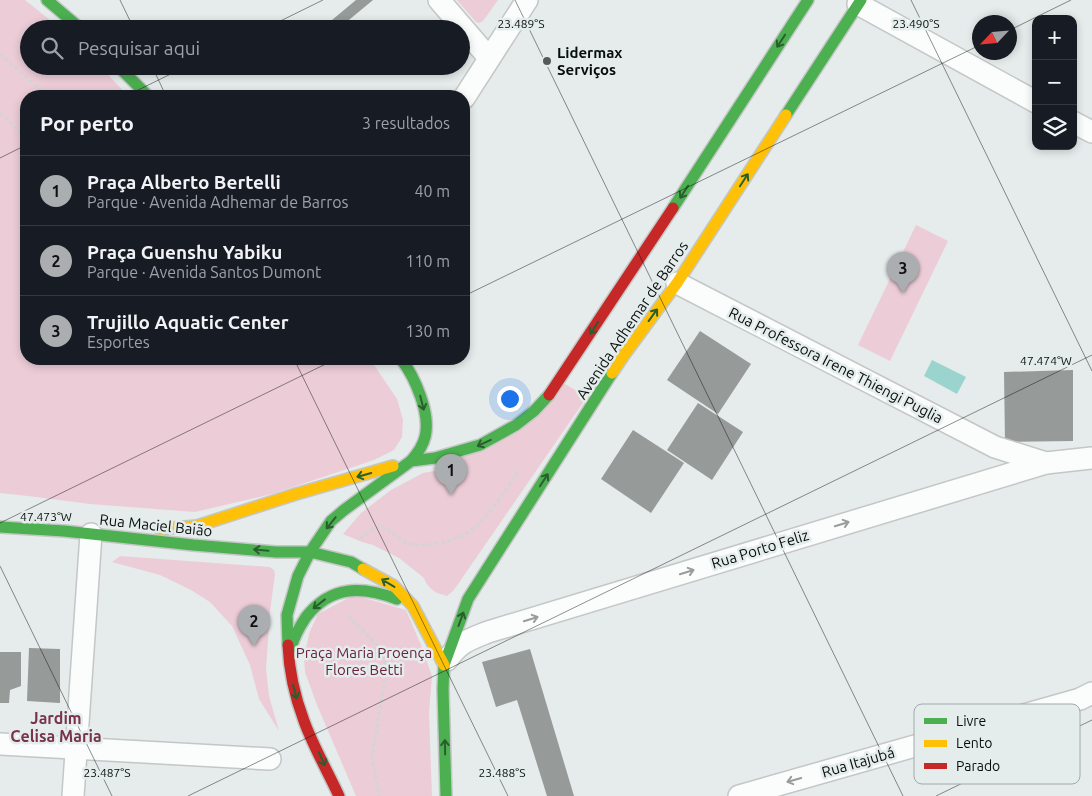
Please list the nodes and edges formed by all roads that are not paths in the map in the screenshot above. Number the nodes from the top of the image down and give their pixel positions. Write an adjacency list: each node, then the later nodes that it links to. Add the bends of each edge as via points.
1 (47, 0): 6 (main road)
2 (439, 0): 7 (street)
3 (527, 0): 9 (street)
4 (808, 0): 20 (main road, Avenida Adhemar de Barros, one-way to 20, via 551,393 516,425 480,445 436,458)
5 (859, 2): 13 (street); 16 (main road, Avenida Adhemar de Barros, one-way to 5)
6 (70, 20)
7 (456, 20)
8 (470, 36): 9 (street)
9 (489, 58): 12 (street)
10 (127, 75): 11 (main road)
11 (142, 90)
12 (469, 90)
13 (1032, 100)
14 (1077, 124): 15 (street)
15 (1092, 132)
16 (677, 283): 18 (street, Rua Professora Irene Thiengi Puglia); 28 (main road, Avenida Adhemar de Barros, one-way to 16, via 468,599 624,355)
17 (406, 365): 20 (main road, one-way to 20, via 421,397 426,419 422,448)
18 (995, 447): 21 (street, Rua Professora Irene Thiengi Puglia); 22 (street, via 1002,459)
19 (1091, 457): 21 (street, Rua Porto Feliz)
20 (411, 461): 24 (main road, one-way to 24, via 197,526); 25 (main road, Avenida Adhemar de Barros, one-way to 25, via 331,521)
21 (1046, 463): 22 (street, Rua Porto Feliz)
22 (1000, 476): 28 (street, Rua Porto Feliz, one-way to 22, via 455,649 488,632)
23 (0, 527): 24 (main road, Rua Maciel Baião)
24 (91, 534): 25 (main road, Rua Maciel Baião, one-way to 24, via 276,552); 33 (street)
25 (310, 552): 26 (main road, Rua Maciel Baião, one-way to 25, via 394,586 351,562); 27 (main road, Avenida Adhemar de Barros, via 298,576 287,615)
26 (413, 606): 27 (main road, one-way to 27, via 384,593 350,589 338,592 310,611 292,643); 28 (main road, Rua Maciel Baião)
27 (289, 662): 36 (main road, Avenida Adhemar de Barros, one-way to 36, via 304,722)
28 (444, 664): 37 (main road, one-way to 28)
29 (1092, 693): 30 (street, Rua Itajubá, one-way to 30)
30 (1062, 704)
31 (0, 744): 33 (street)
32 (914, 746): 38 (street, Rua Itajubá, one-way to 38)
33 (76, 749): 34 (street); 35 (street)
34 (270, 759)
35 (74, 796)
36 (339, 796)
37 (446, 796)
38 (739, 796)

